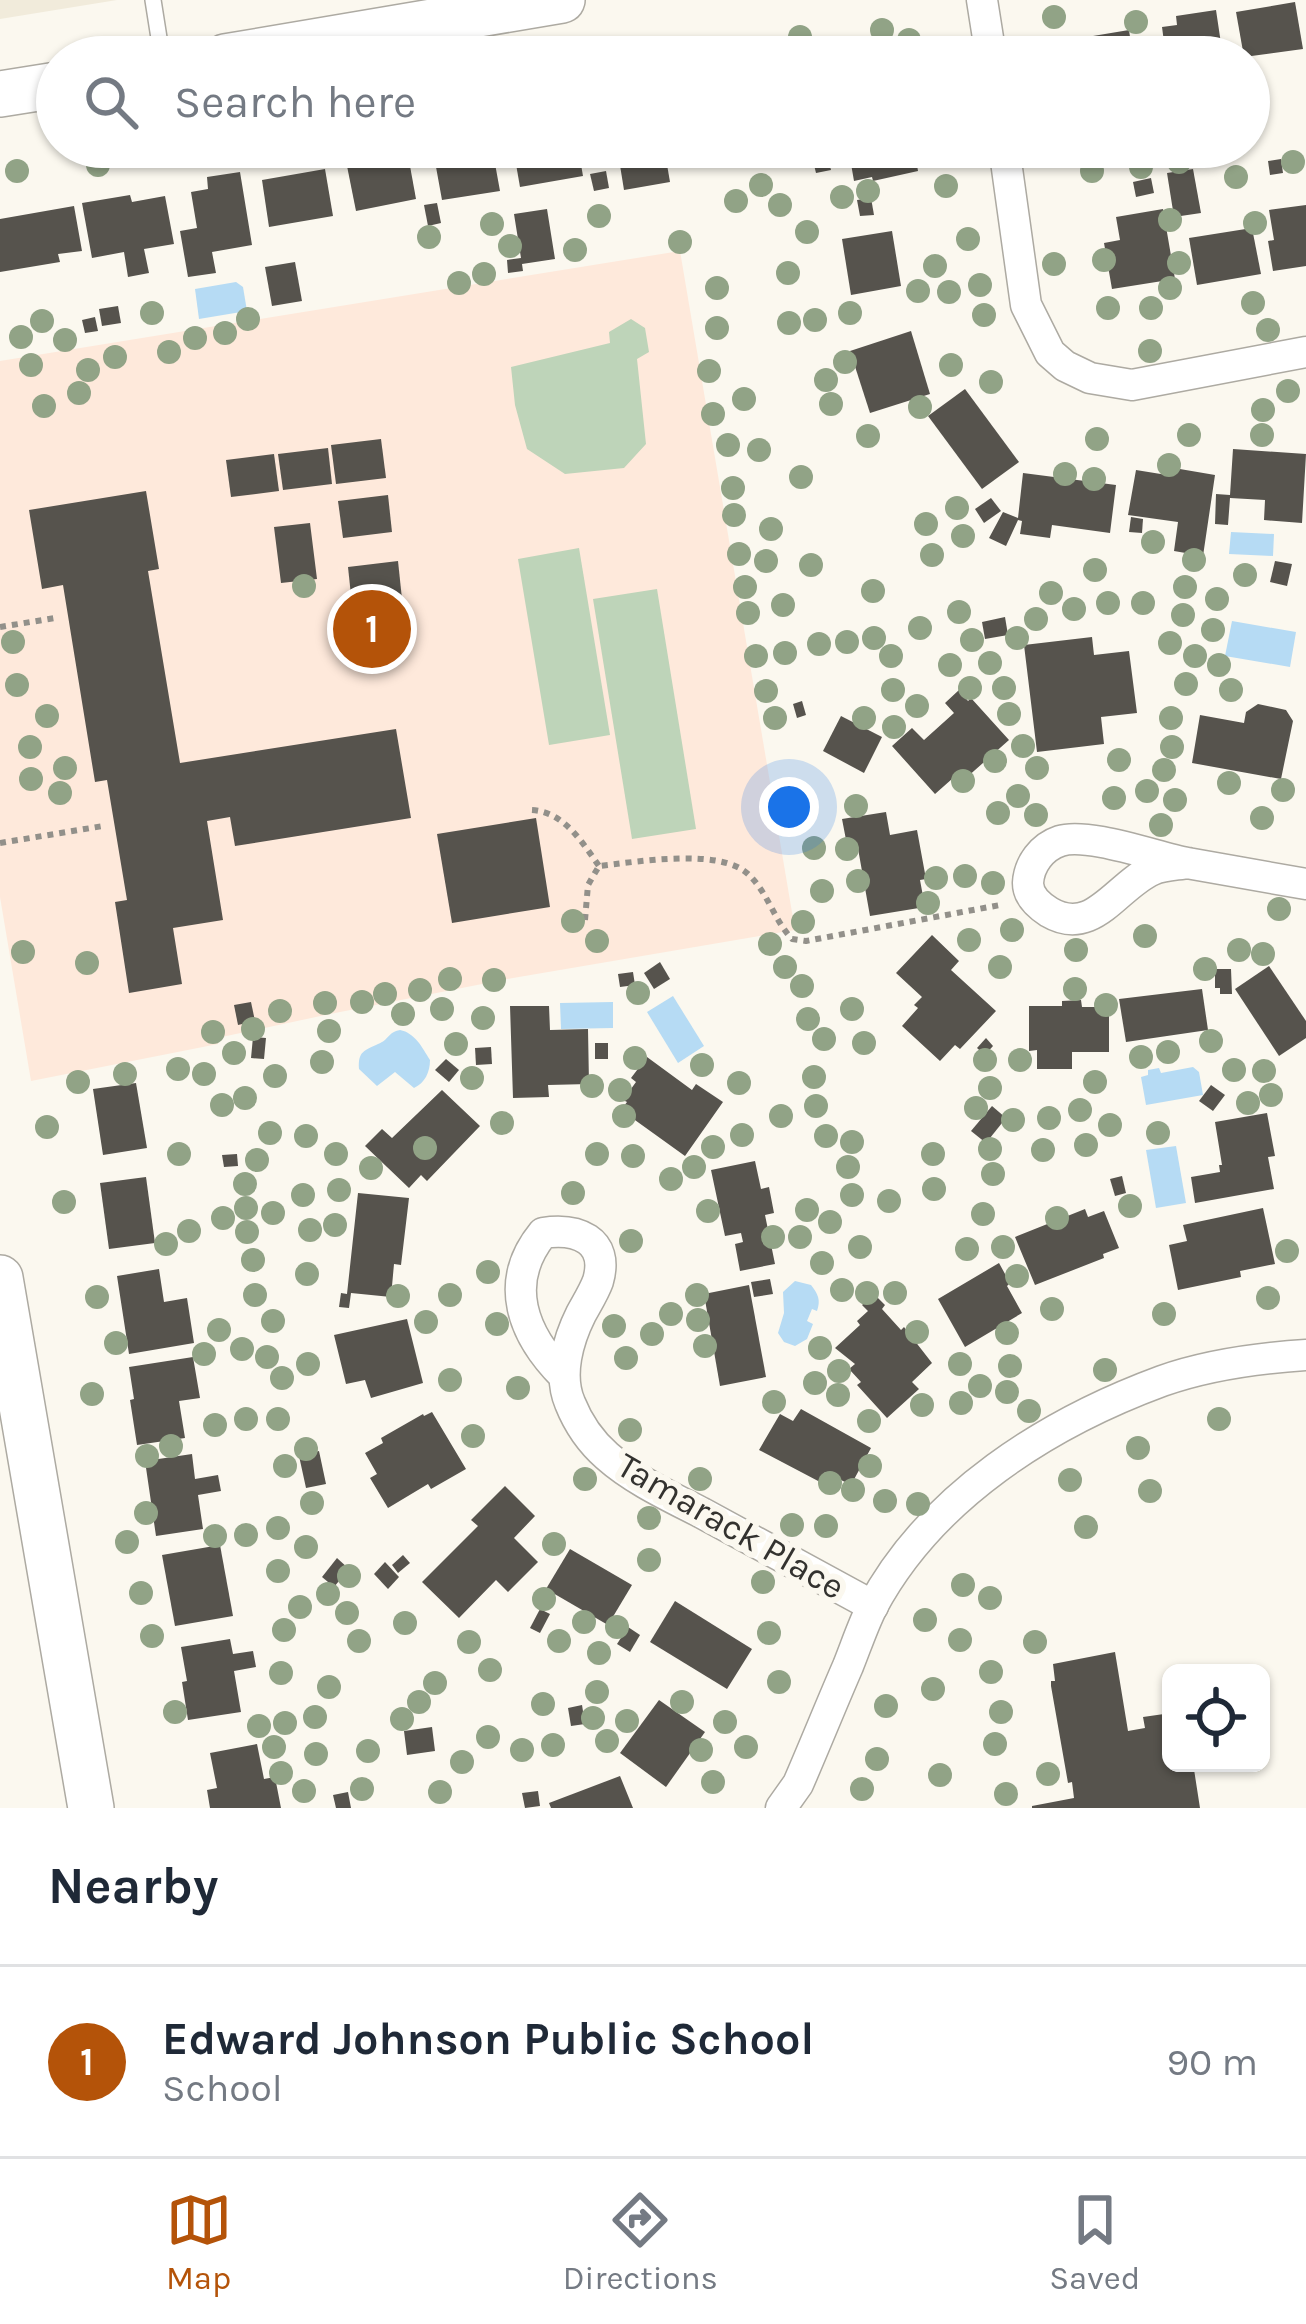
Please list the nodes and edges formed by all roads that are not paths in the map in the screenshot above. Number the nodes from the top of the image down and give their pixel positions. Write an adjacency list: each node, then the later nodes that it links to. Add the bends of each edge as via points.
1 (153, 0): 4 (lane)
2 (562, 0): 5 (main road)
3 (982, 0): 6 (street)
4 (159, 36)
5 (349, 36)
6 (988, 36)
7 (36, 88): 8 (main road)
8 (0, 94)
9 (1007, 168): 10 (street, via 1026,305 1065,366 1132,385)
10 (1306, 352)
11 (1188, 863): 11 (street, via 1151,870 1075,921 1030,894 1037,856 1062,839); 12 (street)
12 (1306, 884)
13 (0, 1278): 17 (main road)
14 (1306, 1355): 16 (street, via 1164,1380 1028,1445 916,1543)
15 (564, 1376): 16 (street, Tamarack Place, via 587,1435 624,1469)
16 (873, 1606): 18 (street)
17 (91, 1808)
18 (782, 1808)

